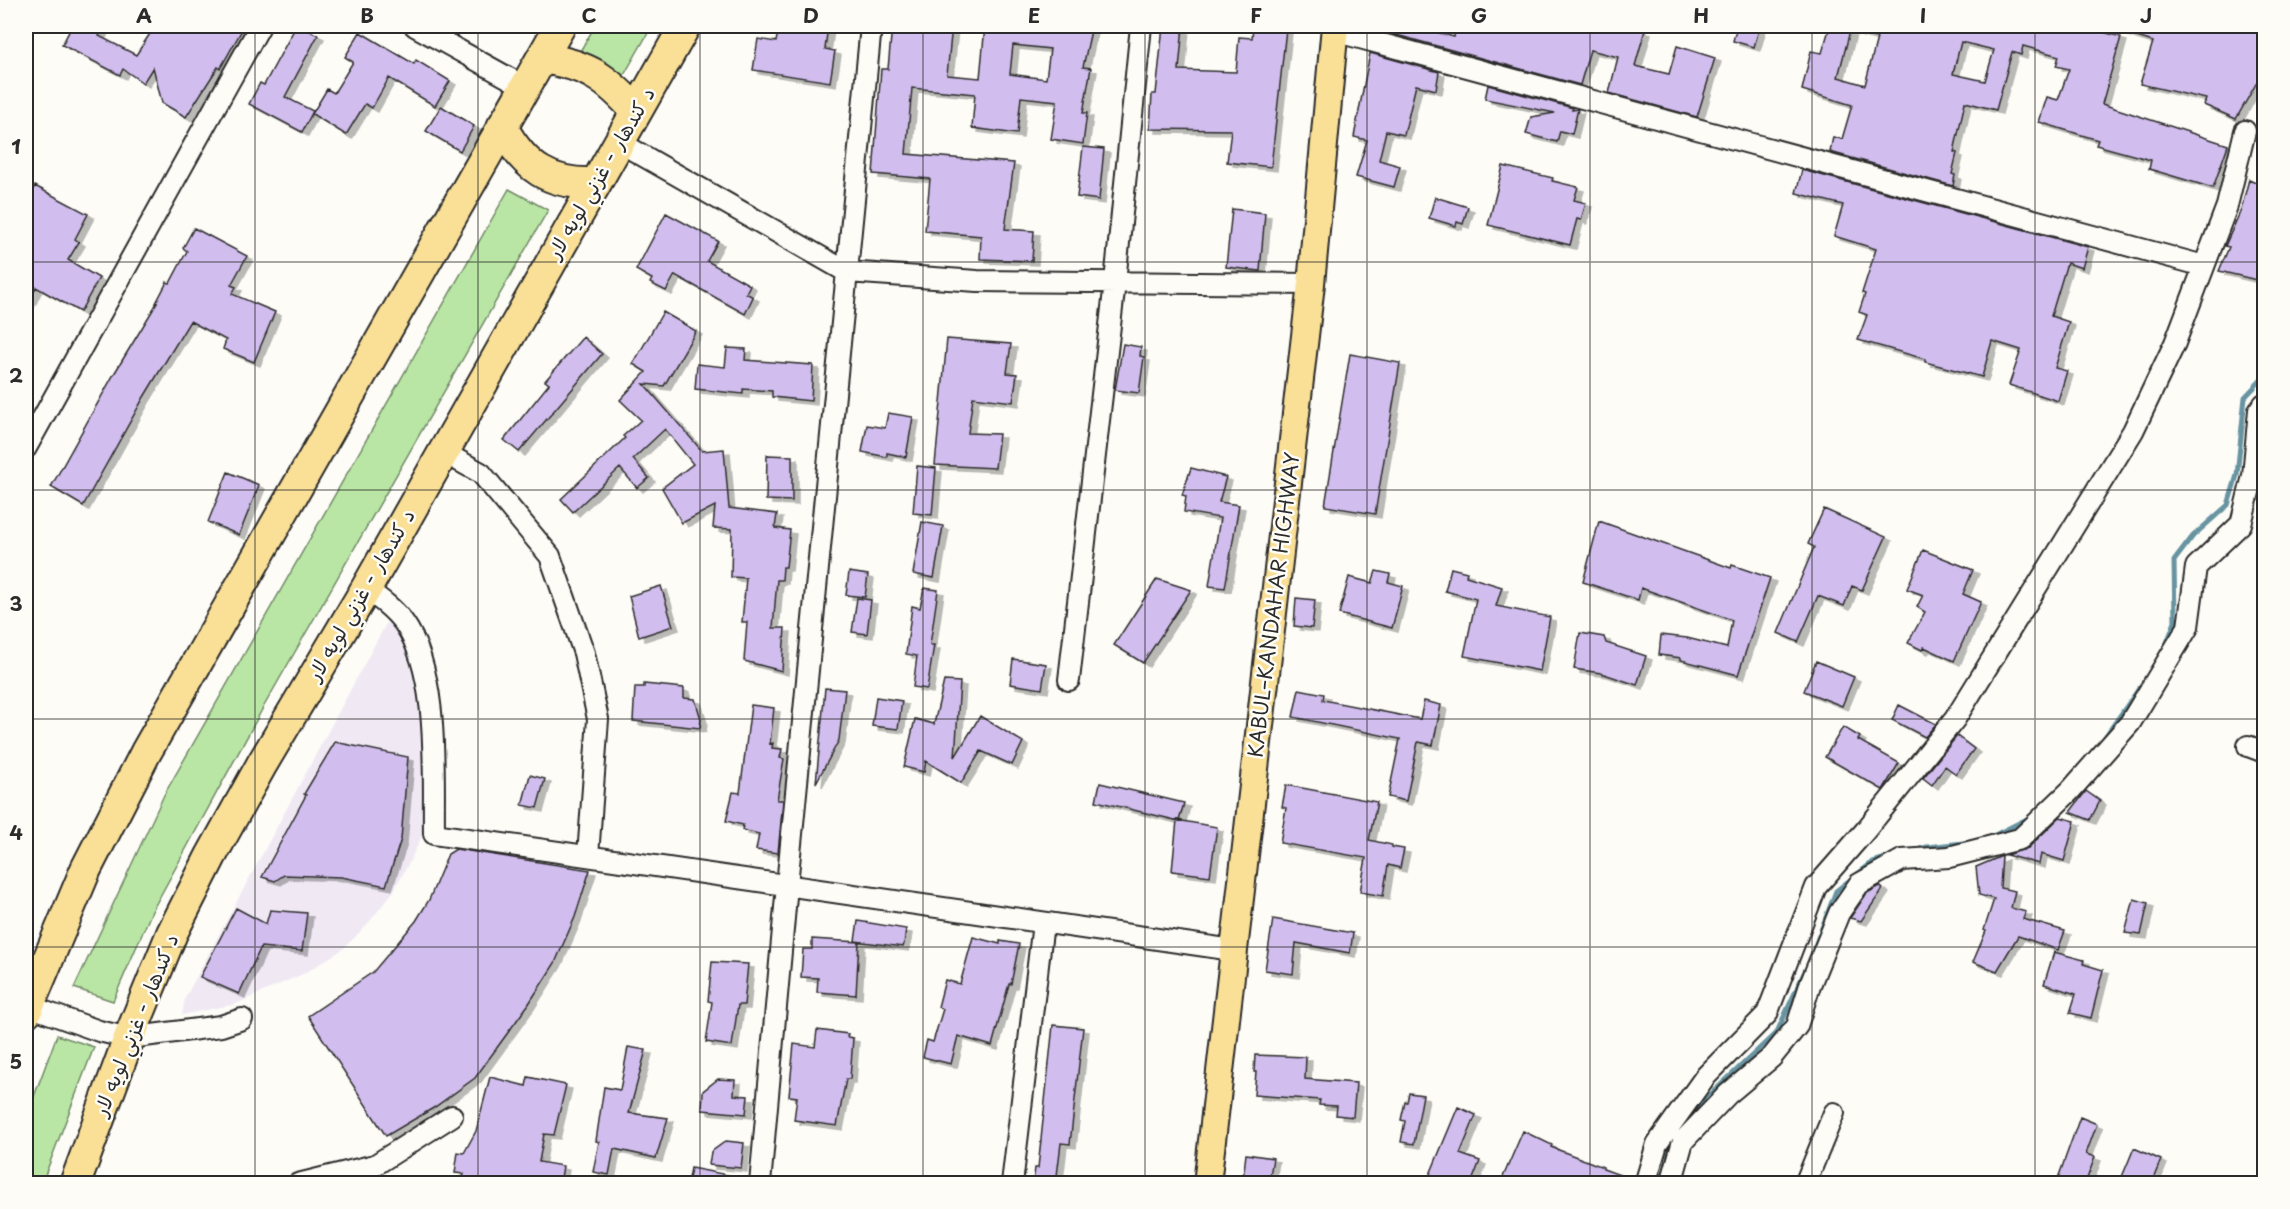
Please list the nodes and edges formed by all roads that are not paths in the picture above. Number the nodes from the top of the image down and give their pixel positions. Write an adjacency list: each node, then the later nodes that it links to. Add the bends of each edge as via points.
1 (260, 26): 20 (street)
2 (415, 26): 9 (street)
3 (560, 26): 8 (highway)
4 (685, 26): 10 (highway, د کندهار - غزني لويه لار)
5 (871, 26): 16 (street)
6 (1141, 26): 17 (street)
7 (1335, 28): 15 (street); 18 (main road, KABUL–KANDAHAR HIGHWAY)
8 (542, 58): 9 (highway); 10 (highway, via 592,72 617,89)
9 (525, 87): 11 (highway)
10 (636, 111): 13 (highway, د کندهار - غزني لويه لار)
11 (502, 127): 14 (highway, via 514,149 551,177 573,183); 28 (highway, via 146,752 86,869)
12 (2245, 131): 15 (street, via 2227,206)
13 (618, 142): 14 (highway, د کندهار - غزني لويه لار); 16 (street)
14 (596, 183): 21 (highway, د کندهار - غزني لويه لار)
15 (2204, 266): 33 (street, via 2175,343 2133,430 1955,718 1816,887 1767,1014 1705,1077)
16 (847, 272): 17 (street, via 977,281); 25 (street)
17 (1115, 282): 18 (street); 23 (street)
18 (1311, 284): 27 (main road, KABUL–KANDAHAR HIGHWAY)
19 (2265, 405): 34 (street, via 2259,410 2253,476 2241,524 2196,567 2188,627 2130,723 2070,791 2020,839 1949,857 1902,860 1859,884 1839,913 1797,1026 1772,1057 1728,1094)
20 (26, 448)
21 (443, 452): 22 (highway, د کندهار - غزني لويه لار); 24 (street, via 481,473 550,556 584,653 598,719)
22 (366, 589): 24 (street, via 386,603 404,624 418,650 432,716 434,834); 30 (highway, د کندهار - غزني لويه لار, via 211,856 172,933)
23 (1069, 680)
24 (588, 856): 25 (street)
25 (787, 885): 26 (street); 40 (street)
26 (1043, 923): 27 (street); 41 (street)
27 (1233, 950): 42 (main road, KABUL–KANDAHAR HIGHWAY)
28 (26, 1007): 30 (street)
29 (242, 1018): 30 (street, via 221,1026)
30 (129, 1038): 37 (highway, د کندهار - غزني لويه لار)
31 (1834, 1113): 36 (street)
32 (453, 1116): 35 (street)
33 (1664, 1133): 34 (street); 43 (street)
34 (1683, 1141): 44 (street)
35 (375, 1165): 38 (street); 39 (street)
36 (1812, 1182)
37 (75, 1184)
38 (298, 1184)
39 (366, 1184)
40 (760, 1184)
41 (1012, 1184)
42 (1207, 1184)
43 (1645, 1184)
44 (1671, 1184)

